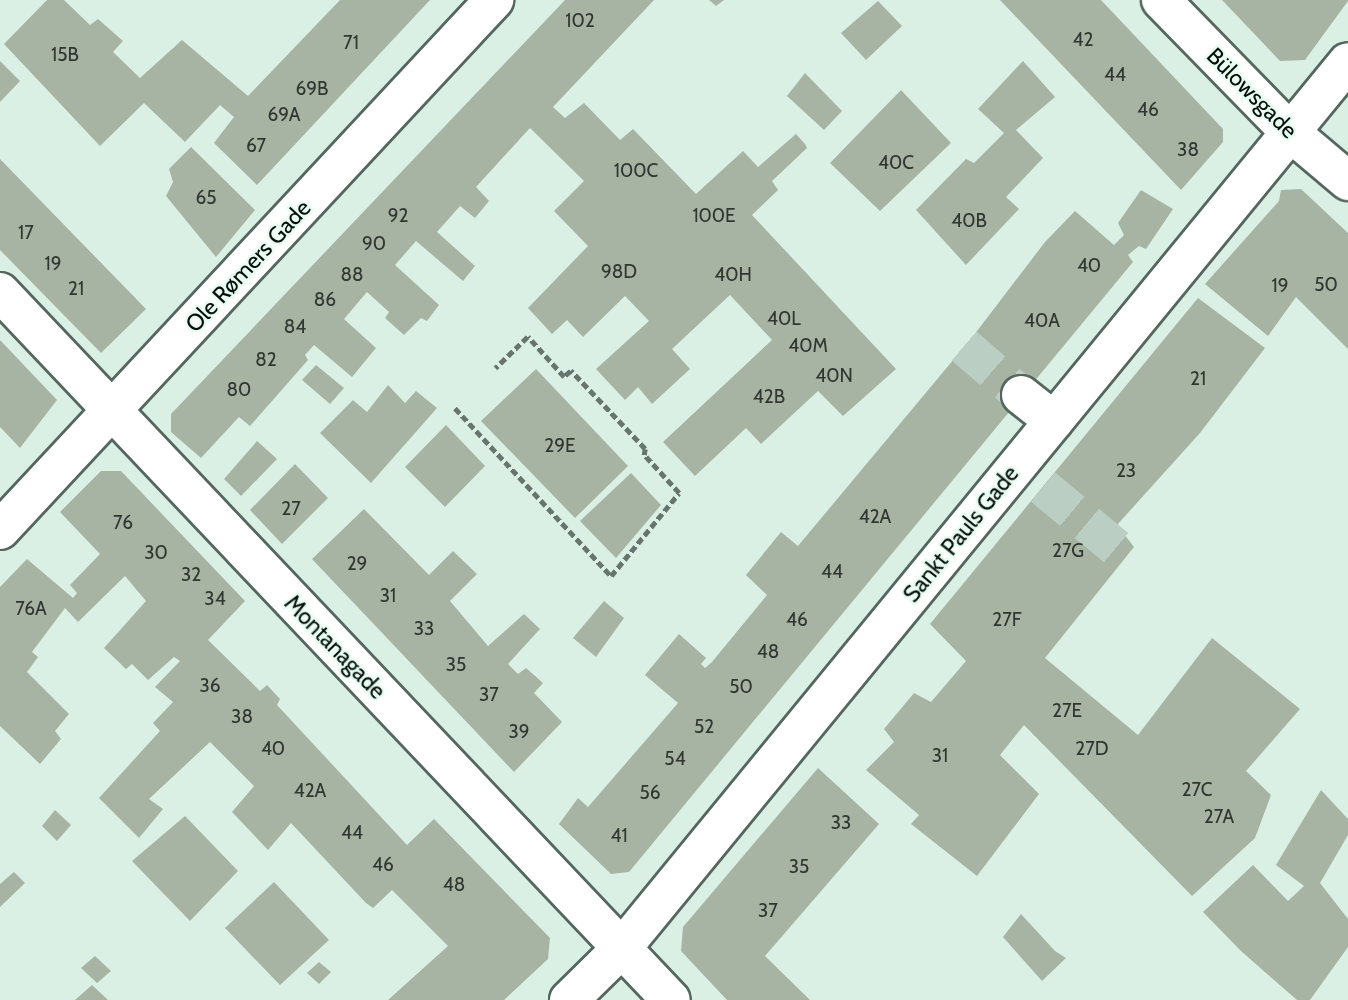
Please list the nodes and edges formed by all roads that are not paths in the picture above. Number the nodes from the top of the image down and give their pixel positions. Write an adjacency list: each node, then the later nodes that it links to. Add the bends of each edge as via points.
1 (494, 0): 8 (street, Ole Rømers Gade)
2 (1161, 0): 4 (street, Bülowsgade)
3 (1348, 62): 4 (street, Sankt Pauls Gade)
4 (1290, 132): 5 (street, Bülowsgade); 9 (street, Sankt Pauls Gade)
5 (1348, 181)
6 (0, 292): 8 (street, Montanagade)
7 (1021, 395): 9 (street)
8 (112, 413): 10 (street, Ole Rømers Gade); 11 (street, Montanagade)
9 (1054, 421): 11 (street, Sankt Pauls Gade, via 1030,476)
10 (0, 530)
11 (622, 948): 12 (street, Sankt Pauls Gade); 13 (street, Montanagade)
12 (569, 1000)
13 (671, 1000)

